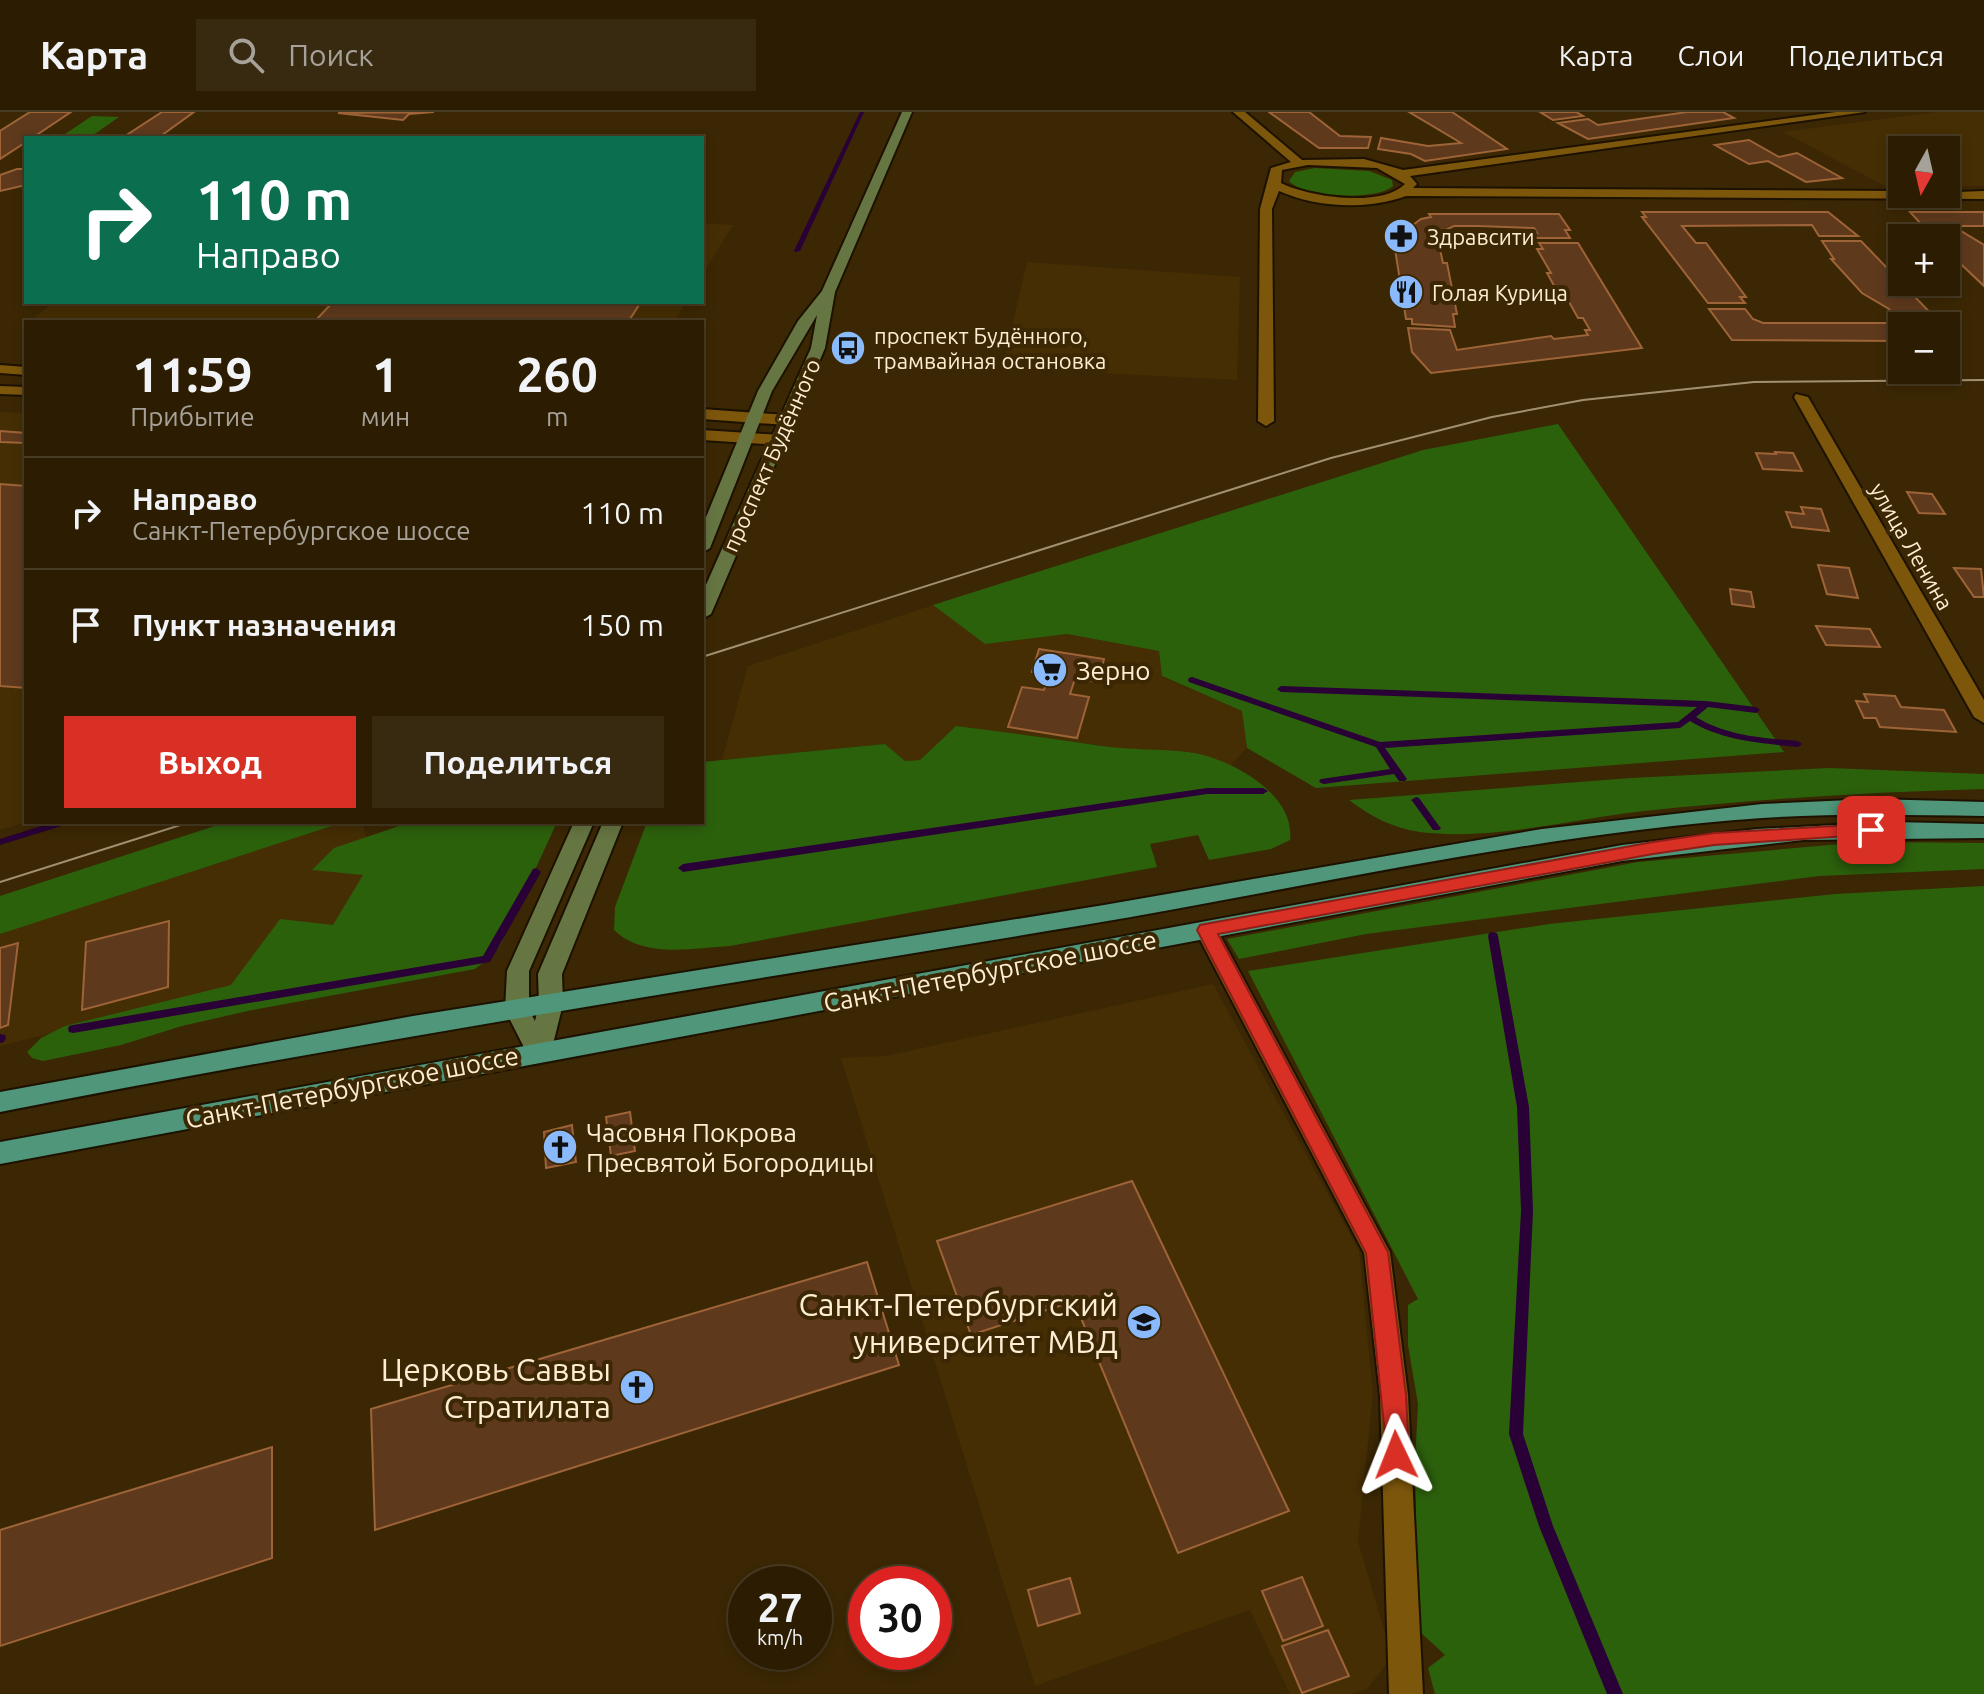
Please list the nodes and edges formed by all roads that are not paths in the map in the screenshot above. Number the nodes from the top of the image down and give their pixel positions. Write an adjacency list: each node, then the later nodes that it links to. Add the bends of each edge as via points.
1 (907, 112): 9 (main road, проспект Будённого)
2 (1238, 112): 4 (street)
3 (1860, 112): 5 (street)
4 (1299, 163): 5 (street, via 1360,164); 6 (street, via 1277,168)
5 (1402, 174): 7 (street, via 1411,184)
6 (1275, 184): 7 (street, via 1291,194 1326,199 1378,199); 18 (street, via 1266,209)
7 (1406, 192): 8 (street)
8 (1984, 195)
9 (828, 292): 16 (main road, проспект Будённого, via 805,321); 17 (main road, проспект Будённого, via 818,348)
10 (0, 369): 11 (street)
11 (24, 371)
12 (0, 390): 13 (street)
13 (24, 391)
14 (1801, 397): 24 (street, улица Ленина)
15 (704, 414): 16 (street)
16 (753, 417): 17 (street); 20 (main road, проспект Будённого)
17 (787, 420): 21 (main road, проспект Будённого)
18 (1266, 421)
19 (704, 435): 20 (street)
20 (745, 438): 21 (street); 22 (main road, проспект Будённого)
21 (780, 440): 23 (main road, проспект Будённого)
22 (704, 543)
23 (704, 610)
24 (1984, 717)
25 (1984, 809): 30 (main road, Санкт-Петербургское шоссе, via 1809,809 1568,832)
26 (583, 824): 31 (main road, via 518,971)
27 (612, 824): 30 (main road, via 550,974)
28 (1984, 831): 29 (main road, Санкт-Петербургское шоссе, via 1902,828 1714,839)
29 (1206, 930): 32 (main road, Санкт-Петербургское шоссе); 35 (street, via 1377,1252 1394,1395)
30 (551, 1004): 31 (main road, Санкт-Петербургское шоссе); 32 (main road)
31 (517, 1010): 32 (main road); 33 (main road, Санкт-Петербургское шоссе)
32 (539, 1052): 34 (main road, Санкт-Петербургское шоссе)
33 (0, 1102)
34 (0, 1153)
35 (1406, 1694)

